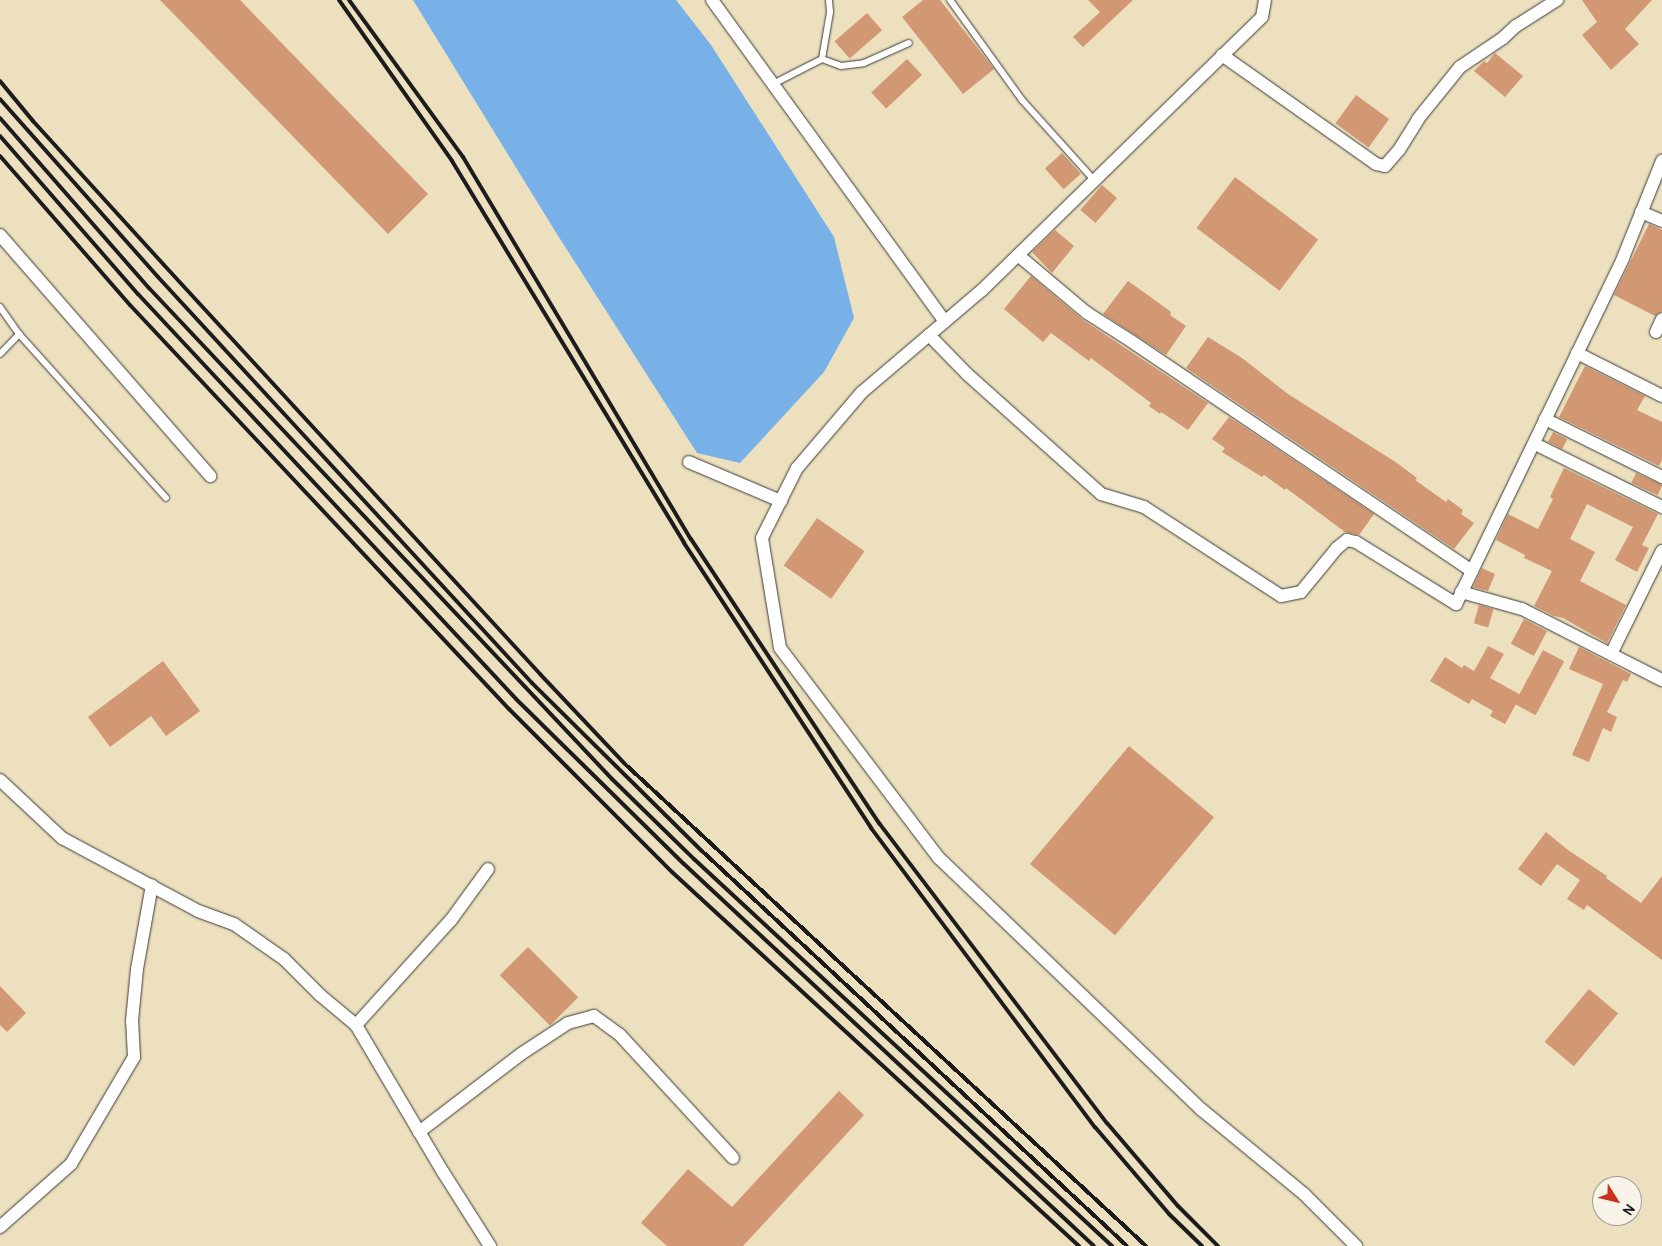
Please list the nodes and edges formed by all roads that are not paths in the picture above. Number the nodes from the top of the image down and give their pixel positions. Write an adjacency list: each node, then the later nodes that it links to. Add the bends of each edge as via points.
1 (712, 0): 9 (street)
2 (829, 0): 8 (lane)
3 (950, 0): 11 (lane, via 1022,100)
4 (1265, 0): 7 (street, via 1262,17)
5 (1557, 0): 7 (street, via 1460,68 1418,118 1385,166 1376,164)
6 (909, 43): 8 (lane, via 864,63 841,66)
7 (1222, 55): 11 (street)
8 (822, 59): 9 (lane)
9 (773, 84): 18 (street)
10 (1662, 161): 12 (street)
11 (1094, 180): 15 (street)
12 (1641, 212): 13 (street); 22 (street, via 1623,258)
13 (1662, 221)
14 (0, 235): 28 (street)
15 (1018, 255): 18 (street); 34 (street, via 1087,313)
16 (0, 307): 20 (lane)
17 (1662, 319): 19 (street)
18 (945, 322): 21 (street)
19 (1656, 332)
20 (19, 334): 23 (lane); 30 (lane)
21 (929, 335): 31 (street, via 862,392 797,468); 35 (street, via 1101,494 1144,507 1281,596 1301,592 1347,540 1356,542 1456,604)
22 (1577, 353): 24 (street); 25 (street)
23 (0, 354)
24 (1662, 396)
25 (1545, 419): 26 (street); 29 (street)
26 (1535, 444): 32 (street); 34 (street)
27 (689, 462): 31 (street)
28 (210, 476)
29 (1662, 477)
30 (166, 498)
31 (781, 501): 46 (street, via 762,538 780,648 939,858 1202,1110 1304,1194)
32 (1662, 507)
33 (1662, 551): 36 (street)
34 (1472, 571): 35 (street)
35 (1461, 592): 36 (street, via 1522,609)
36 (1611, 654): 37 (street)
37 (1662, 680)
38 (0, 780): 40 (street, via 62,838)
39 (488, 869): 41 (street, via 451,920)
40 (152, 885): 41 (street, via 198,911 234,924 284,959); 44 (street, via 136,969 132,1021 134,1057 71,1164)
41 (356, 1025): 42 (street)
42 (419, 1132): 43 (street, via 520,1054 568,1023 594,1016 620,1035); 45 (street)
43 (733, 1158)
44 (0, 1227)
45 (490, 1246)
46 (1356, 1246)

